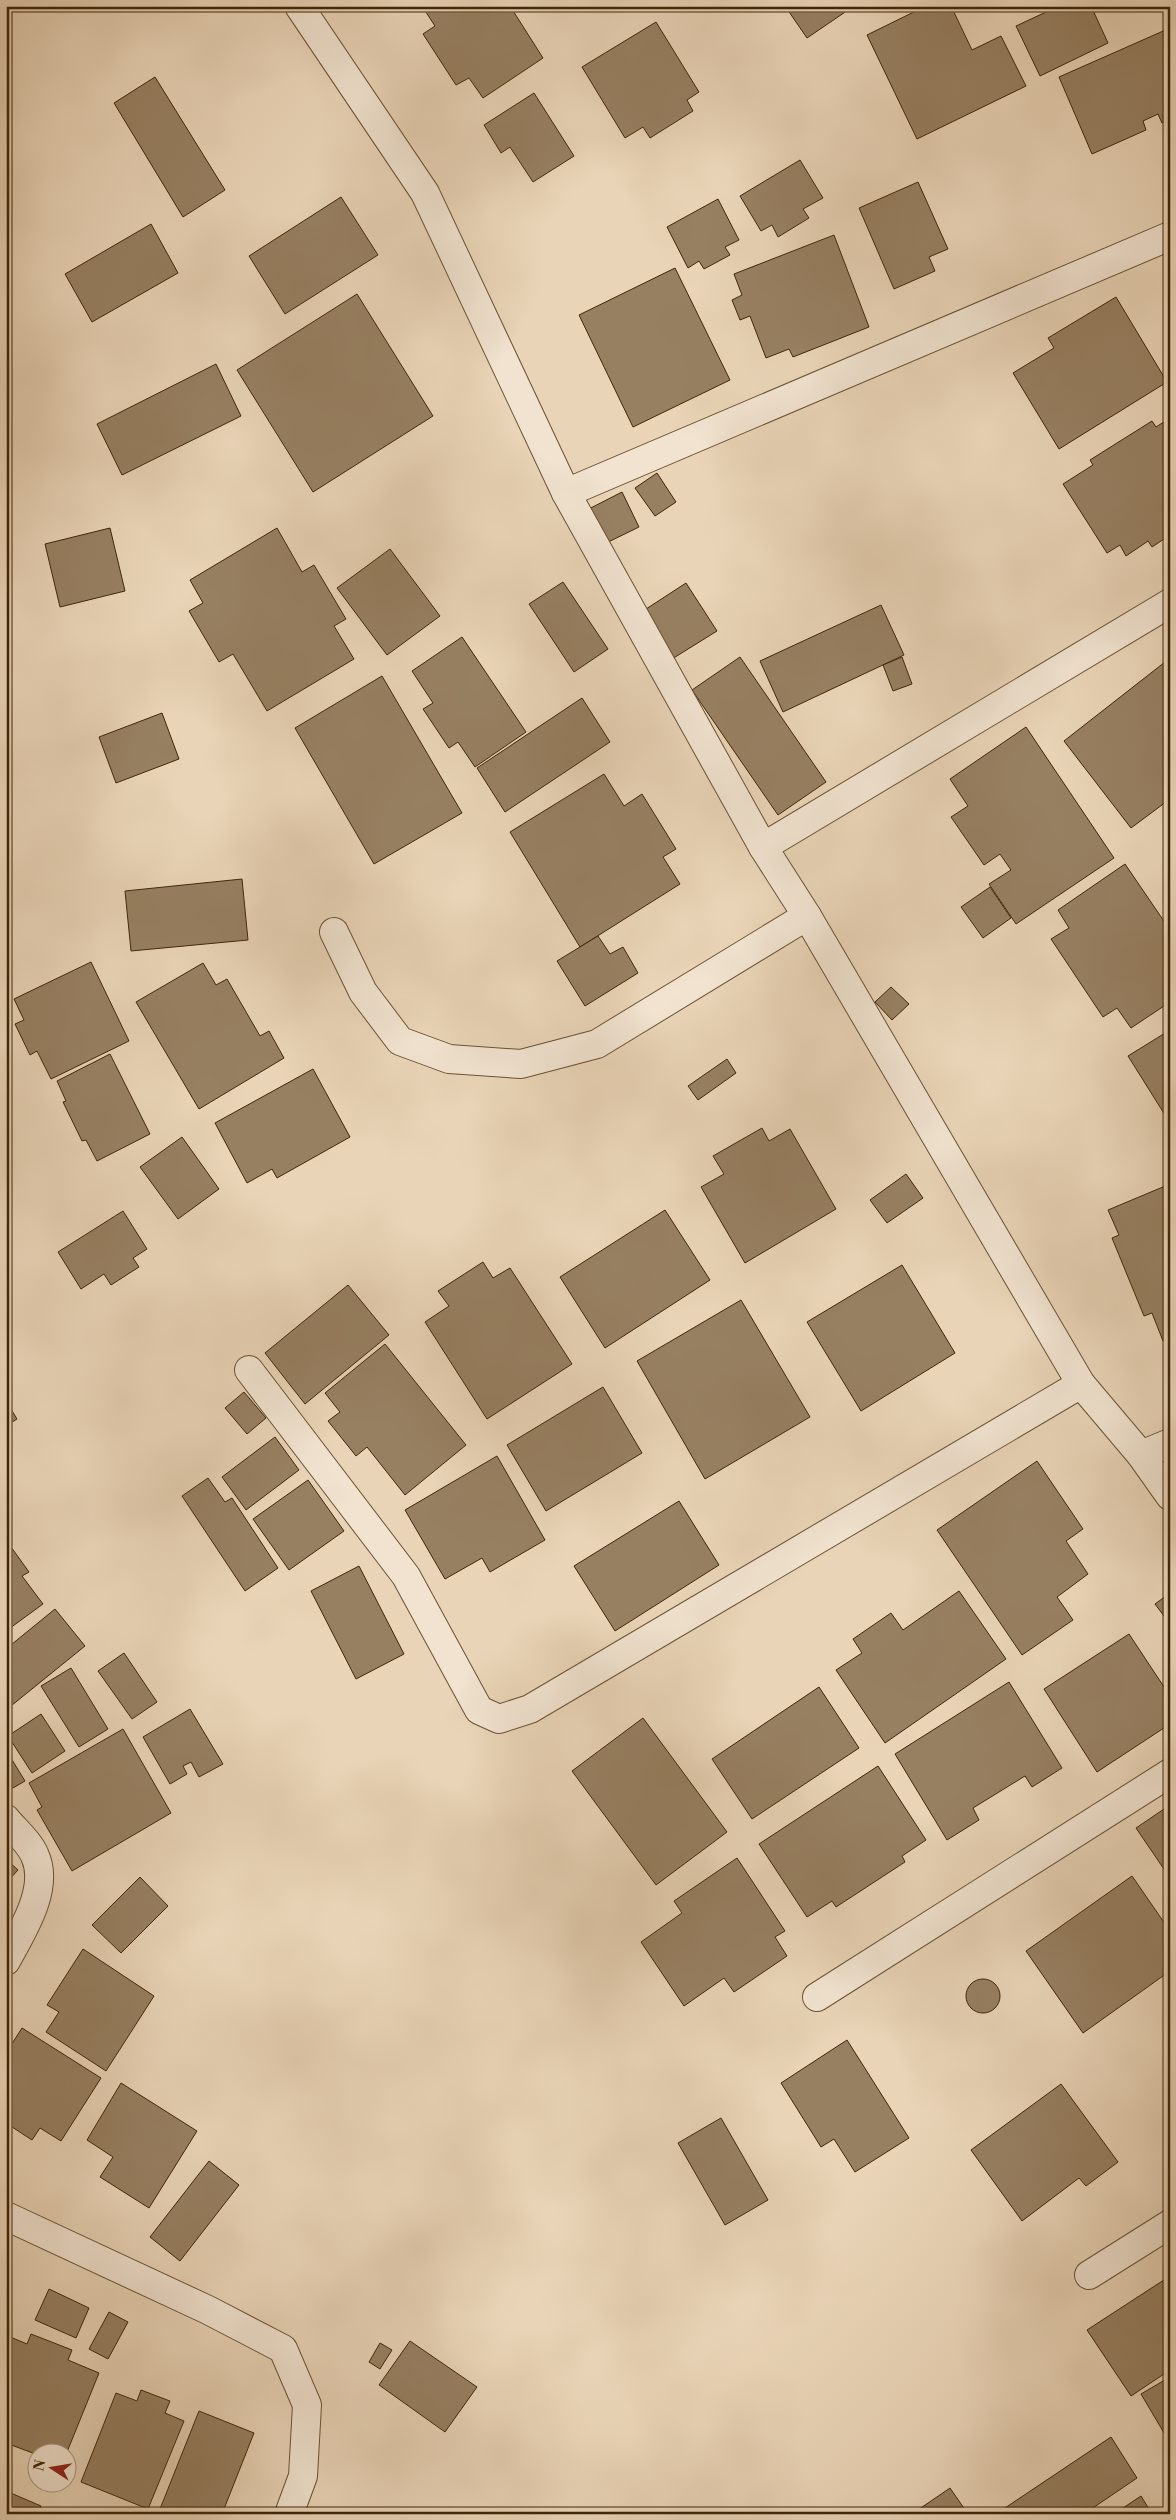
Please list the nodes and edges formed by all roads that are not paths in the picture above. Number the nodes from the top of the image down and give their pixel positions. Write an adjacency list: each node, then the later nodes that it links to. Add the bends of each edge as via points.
1 (299, 6): 3 (street, via 425,193)
2 (1170, 236): 3 (street)
3 (566, 492): 5 (street)
4 (1170, 603): 5 (street)
5 (763, 847): 6 (street)
6 (807, 916): 7 (street, via 597,1044 521,1064 449,1059 400,1041 363,992); 9 (street)
7 (334, 932)
8 (249, 1370): 9 (street, via 406,1576 479,1710 499,1719 530,1709)
9 (1081, 1384): 11 (street)
10 (1170, 1443): 11 (street)
11 (1141, 1455): 12 (street)
12 (1170, 1496)
13 (1170, 1773): 16 (street)
14 (6, 1819): 15 (street, via 35,1856 40,1886 29,1918)
15 (6, 1961)
16 (816, 1997)
17 (6, 2216): 20 (street, via 208,2310 283,2349 307,2405 303,2476)
18 (1170, 2224): 19 (street)
19 (1089, 2275)
20 (290, 2514)

